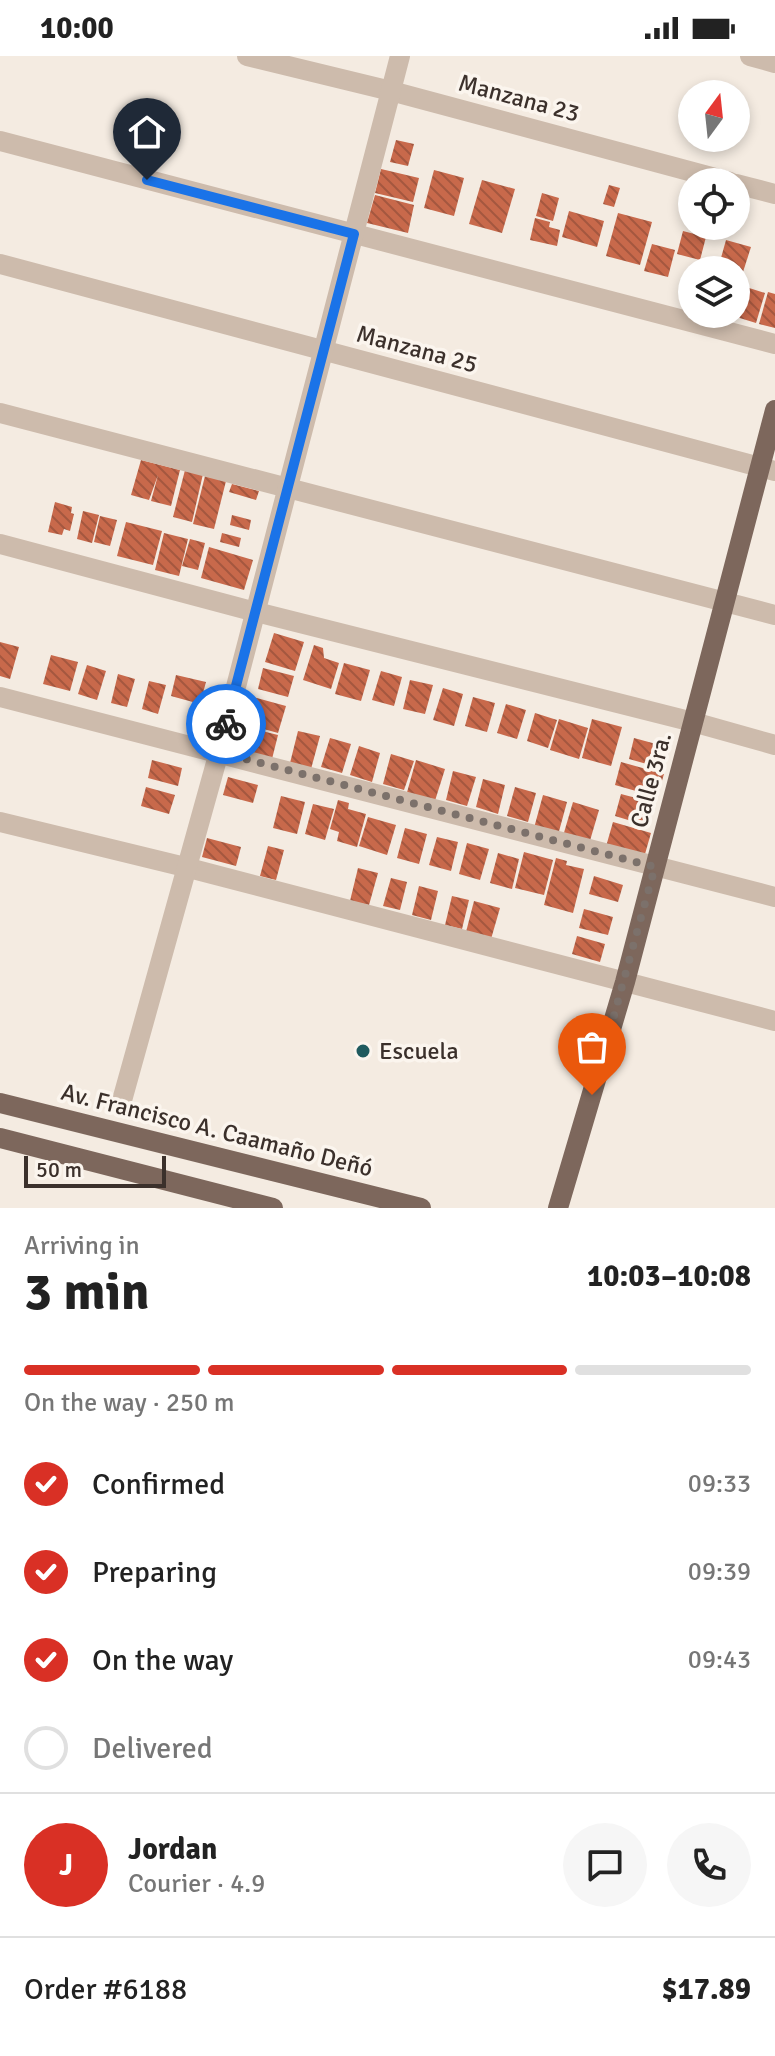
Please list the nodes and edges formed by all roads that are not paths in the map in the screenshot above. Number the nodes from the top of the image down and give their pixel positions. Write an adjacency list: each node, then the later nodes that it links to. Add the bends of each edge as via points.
1 (247, 56): 5 (street, Manzana 23)
2 (400, 56): 5 (street)
3 (750, 56): 4 (street)
4 (775, 63)
5 (391, 91): 7 (street, Manzana 23); 10 (street)
6 (0, 141): 10 (street)
7 (678, 168)
8 (750, 188): 9 (street)
9 (775, 194)
10 (354, 234): 12 (street); 13 (street)
11 (0, 264): 13 (street, Manzana 25)
12 (775, 344)
13 (323, 351): 16 (street, Manzana 25); 17 (street)
14 (775, 410): 16 (main road, Calle 3ra.)
15 (0, 413): 17 (street)
16 (768, 469): 19 (main road, Calle 3ra.)
17 (288, 489): 19 (street); 20 (street)
18 (0, 544): 20 (street)
19 (724, 601): 21 (street); 23 (main road, Calle 3ra.)
20 (256, 612): 23 (street); 25 (street)
21 (775, 615)
22 (0, 697): 25 (street)
23 (693, 722): 24 (street); 28 (main road, Calle 3ra.)
24 (775, 745)
25 (219, 752): 27 (street); 28 (street)
26 (0, 822): 27 (street)
27 (185, 867): 30 (street); 33 (street)
28 (655, 867): 29 (street); 30 (main road, Calle 3ra.)
29 (775, 897)
30 (625, 982): 31 (street); 37 (main road, Calle 3ra.)
31 (775, 1021)
32 (0, 1103): 36 (main road, Av. Francisco A. Caamaño Deñó)
33 (121, 1104)
34 (0, 1138): 35 (main road)
35 (273, 1208)
36 (421, 1208)
37 (558, 1208)

